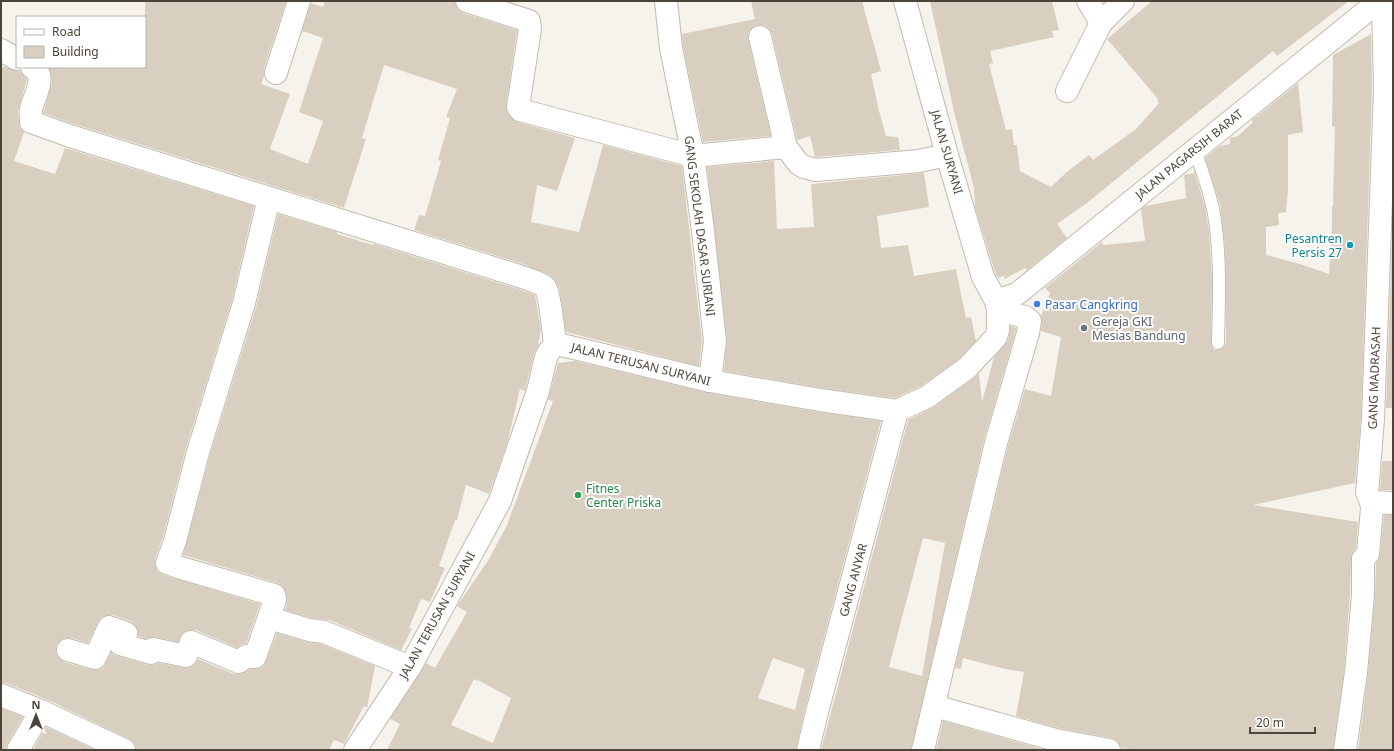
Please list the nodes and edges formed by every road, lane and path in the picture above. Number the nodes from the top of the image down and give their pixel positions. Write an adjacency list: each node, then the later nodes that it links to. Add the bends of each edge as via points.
1 (299, 1): 14 (street)
2 (467, 1): 19 (street, via 529,21 530,29 518,107 520,110)
3 (666, 1): 19 (street, GANG SEKOLAH DASAR SURIANI, via 671,48)
4 (905, 1): 18 (street, JALAN SURYANI)
5 (1088, 1): 9 (street)
6 (1123, 1): 9 (street)
7 (1379, 1): 17 (street, JALAN PAGARSIH BARAT)
8 (1383, 1): 26 (street, GANG MADRASAH, via 1386,90 1373,419 1367,493)
9 (1101, 23): 15 (street)
10 (760, 37): 16 (street)
11 (1, 50): 12 (street)
12 (16, 58)
13 (34, 68): 20 (street, via 39,74 40,81 30,111 32,122)
14 (276, 73)
15 (1067, 91)
16 (786, 147): 18 (street, via 798,163 816,170 918,161); 19 (street)
17 (1195, 150): 21 (street, JALAN PAGARSIH BARAT, via 1017,294); 22 (lane, via 1214,215 1218,263)
18 (947, 155): 21 (street, JALAN SURYANI, via 983,277)
19 (693, 156): 24 (street, GANG SEKOLAH DASAR SURIANI, via 715,341)
20 (269, 198): 23 (street, via 543,285 548,298); 28 (street, via 244,304 167,562 274,595 275,600)
21 (997, 305): 25 (street, via 996,337 967,368 927,397); 32 (street, via 1030,321 996,443)
22 (1218, 343)
23 (555, 346): 24 (street, JALAN TERUSAN SURYANI, via 570,347); 30 (street, JALAN TERUSAN SURYANI, via 546,358 538,392 500,501)
24 (710, 382): 25 (street, JALAN TERUSAN SURYANI)
25 (897, 411): 37 (street, GANG ANYAR)
26 (1371, 502): 27 (street); 40 (street, GANG MADRASAH, via 1368,554 1363,559 1363,595 1356,672)
27 (1393, 503)
28 (268, 618): 29 (street, via 255,657 246,656 239,662 191,642 186,656 153,649 151,653 120,644 126,633 109,627 95,658); 30 (street, via 324,632)
29 (68, 650)
30 (410, 667): 36 (street, JALAN TERUSAN SURYANI)
31 (1, 695): 33 (street)
32 (934, 706): 38 (street); 39 (street, via 1056,740)
33 (42, 711): 34 (street); 35 (street)
34 (18, 750)
35 (124, 750)
36 (354, 750)
37 (808, 750)
38 (923, 750)
39 (1109, 750)
40 (1345, 750)

